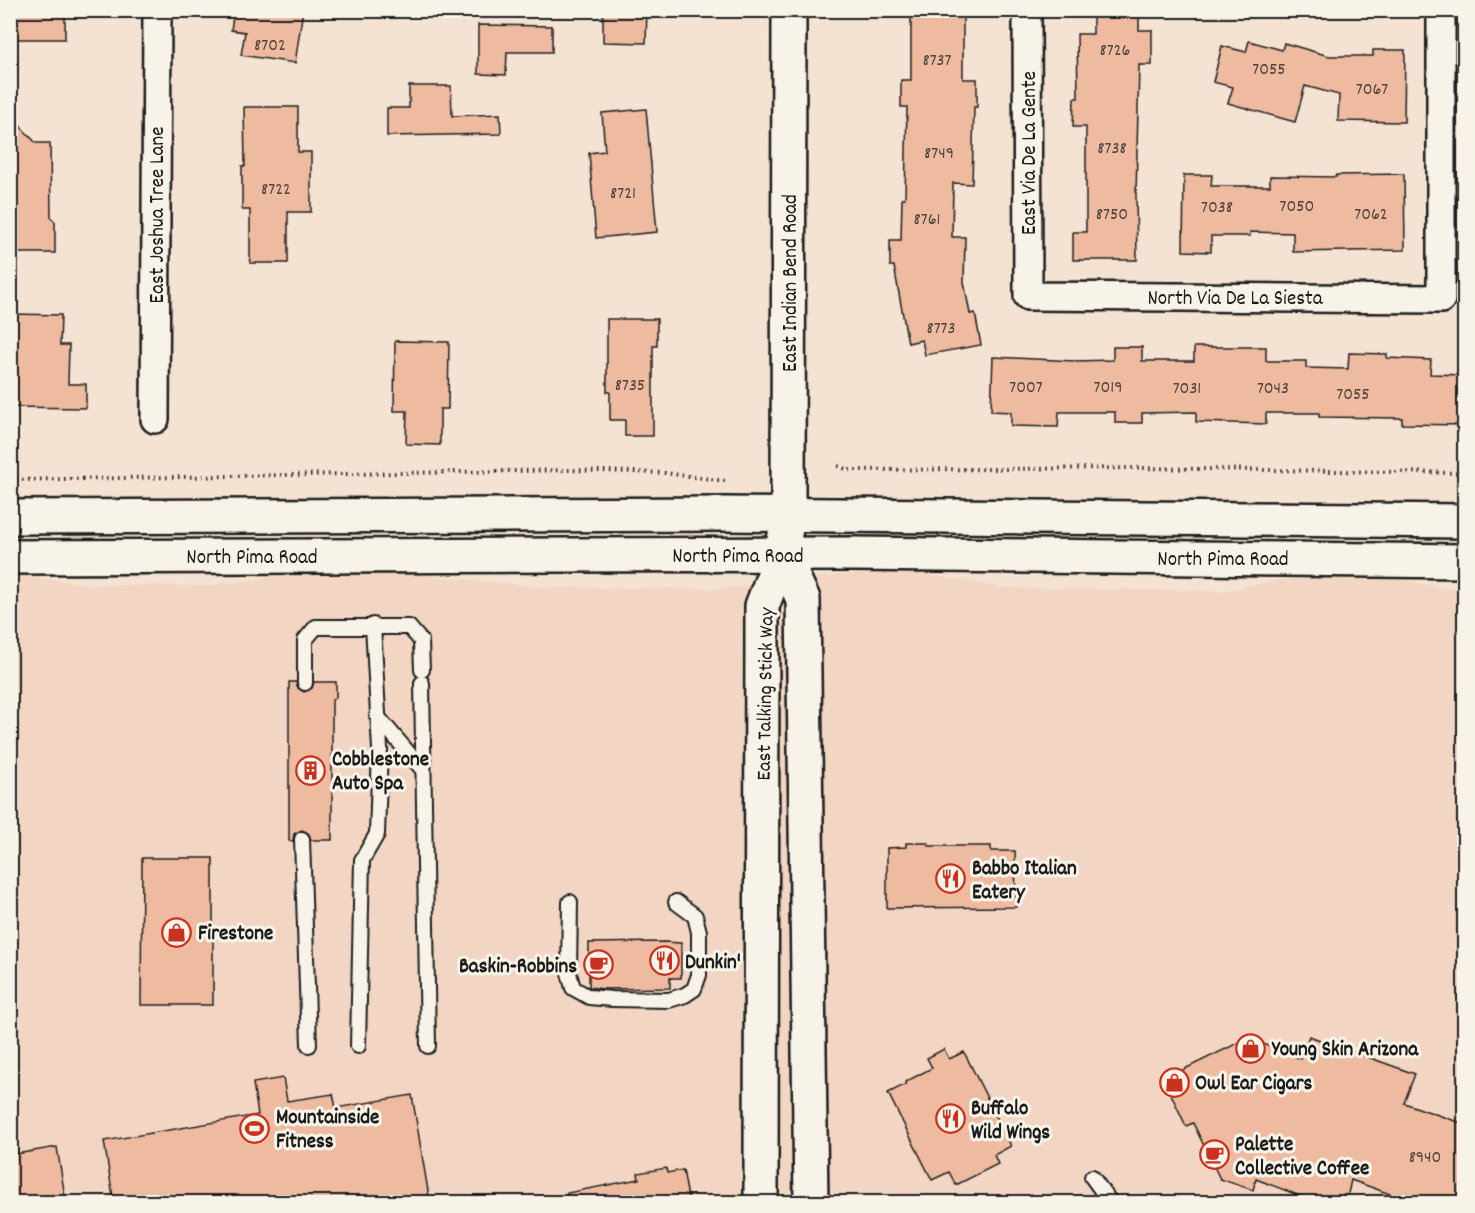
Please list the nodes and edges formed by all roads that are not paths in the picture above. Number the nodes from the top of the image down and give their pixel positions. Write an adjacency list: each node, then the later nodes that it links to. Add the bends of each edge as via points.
1 (157, 10): 6 (street, East Joshua Tree Lane)
2 (789, 10): 7 (main road, East Indian Bend Road)
3 (1027, 10): 5 (street, East Via De La Gente)
4 (1441, 10): 5 (street, North Via De La Siesta, via 1441,299)
5 (1028, 296)
6 (155, 419)
7 (788, 515): 8 (main road, North Pima Road); 9 (main road, North Pima Road); 11 (main road, East Indian Bend Road)
8 (10, 517)
9 (1464, 521)
10 (1464, 537): 13 (main road, via 1293,537 1282,549)
11 (782, 554): 12 (main road, North Pima Road); 13 (main road, North Pima Road); 22 (main road, East Talking Stick Way, via 762,606); 29 (main road, East Talking Stick Way, via 803,599)
12 (10, 557)
13 (1280, 558): 14 (main road, North Pima Road)
14 (1464, 561)
15 (374, 625): 16 (lane, via 315,627 305,640); 17 (lane); 18 (lane, via 409,627 421,641)
16 (305, 683)
17 (377, 716): 18 (lane); 24 (lane, via 377,834 362,860)
18 (423, 770): 25 (lane)
19 (302, 839): 23 (lane)
20 (570, 902): 21 (lane, via 569,973 573,988 590,997 660,1000 685,995 694,989 699,975 695,916)
21 (676, 902)
22 (761, 1036): 27 (main road, East Talking Stick Way); 28 (main road, via 788,1058 790,1155)
23 (309, 1045)
24 (358, 1046)
25 (428, 1047)
26 (1092, 1177): 30 (lane)
27 (761, 1203)
28 (804, 1203)
29 (811, 1203)
30 (1110, 1203)

